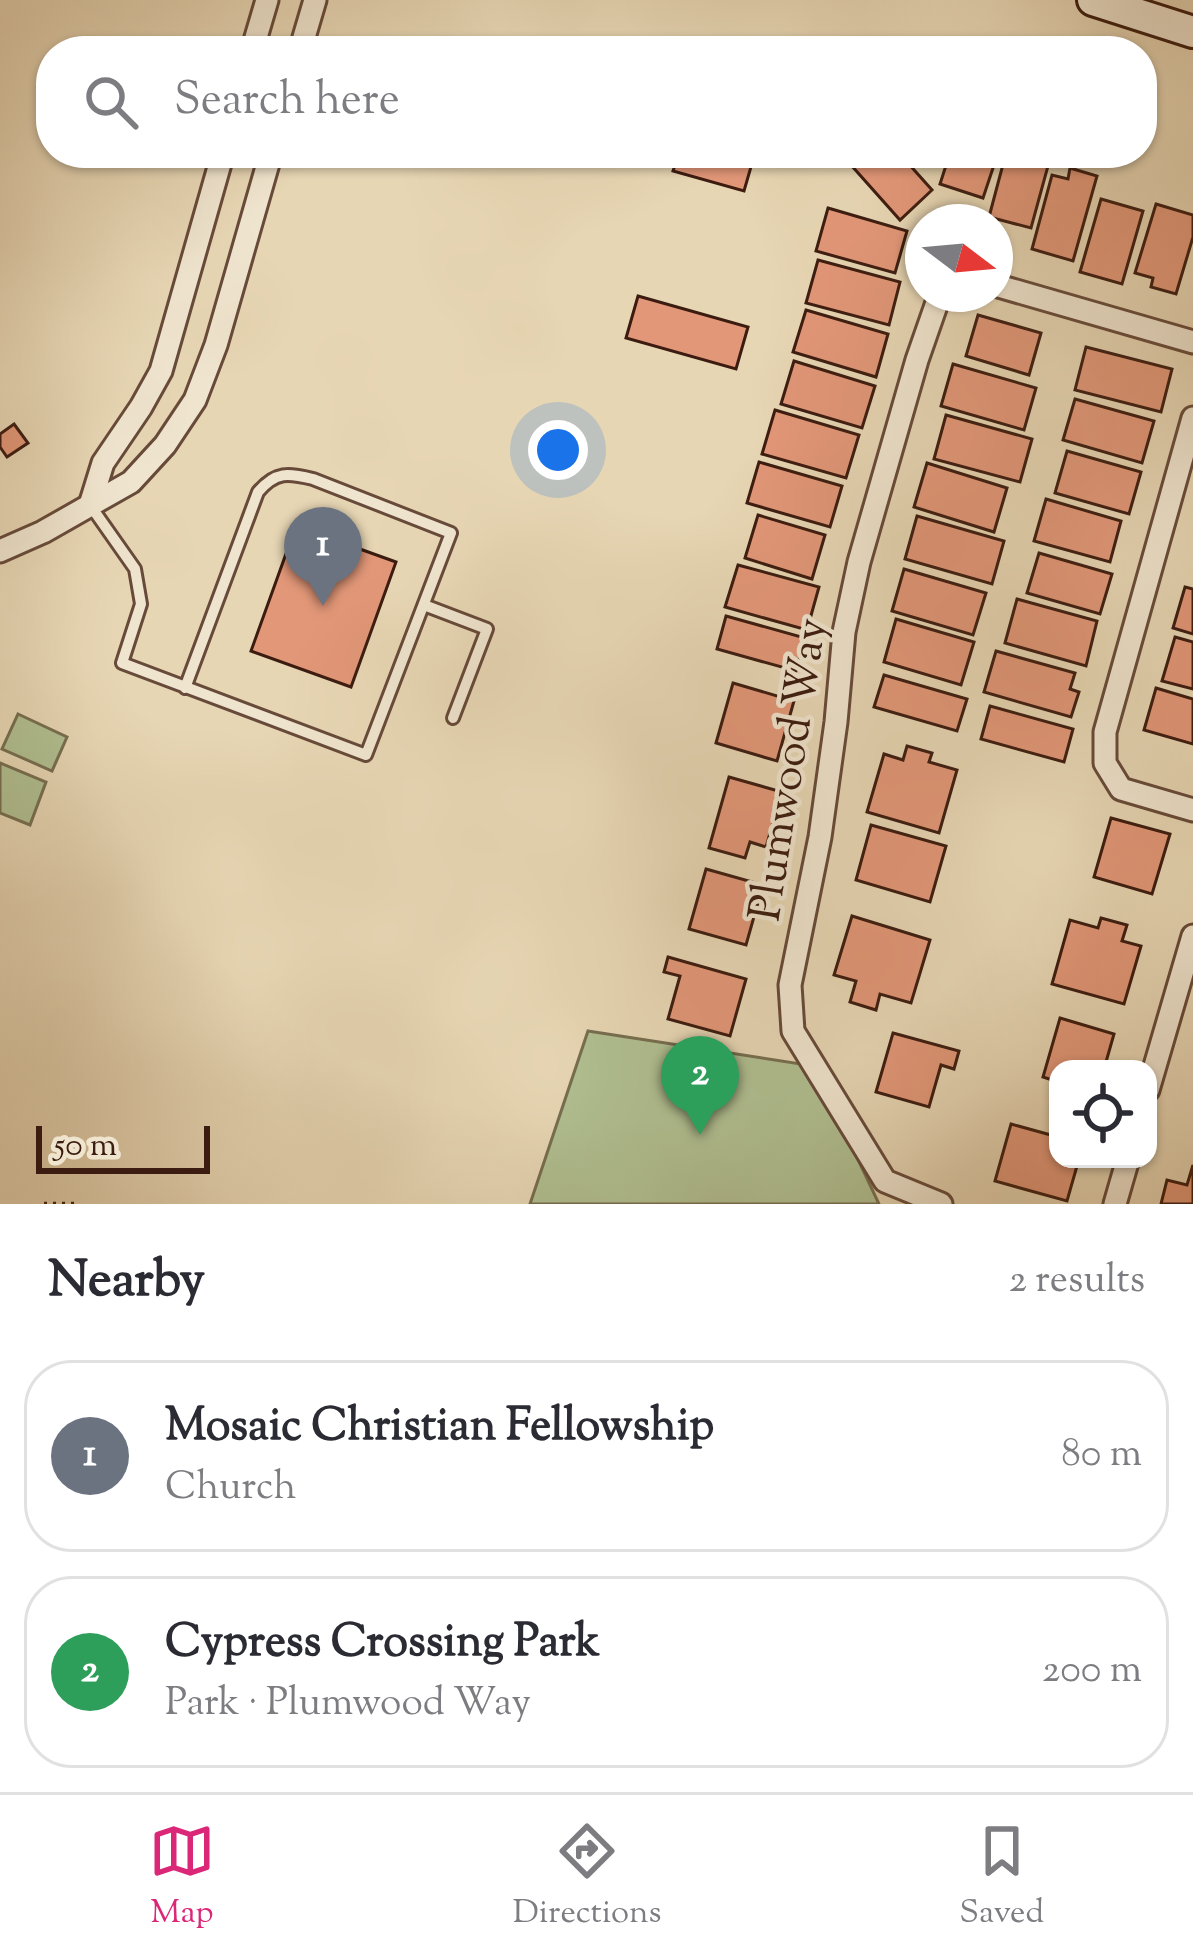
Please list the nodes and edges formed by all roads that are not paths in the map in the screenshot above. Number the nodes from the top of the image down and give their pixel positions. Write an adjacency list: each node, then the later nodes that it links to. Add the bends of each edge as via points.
1 (267, 0): 5 (street)
2 (315, 0): 6 (street)
3 (1093, 0): 4 (main road)
4 (1193, 32)
5 (256, 36)
6 (304, 36)
7 (219, 168): 13 (street, via 161,370 103,463)
8 (267, 168): 13 (street, via 195,400 131,482)
9 (1013, 290): 11 (street)
10 (934, 312): 22 (street, Plumwood Way, via 844,632 820,837 790,985 793,1031 885,1181)
11 (1193, 342)
12 (1193, 418): 18 (street, via 1105,732 1106,763 1121,789)
13 (90, 505): 14 (street); 16 (lane, via 135,569 141,604 122,663)
14 (0, 551)
15 (424, 605): 16 (lane, via 366,755); 16 (lane, via 451,533 313,479 280,475 258,492); 17 (lane, via 487,628)
16 (185, 688)
17 (453, 718)
18 (1193, 810)
19 (1193, 936): 20 (street)
20 (1157, 1060)
21 (1125, 1168): 23 (street)
22 (941, 1204)
23 (1114, 1204)

